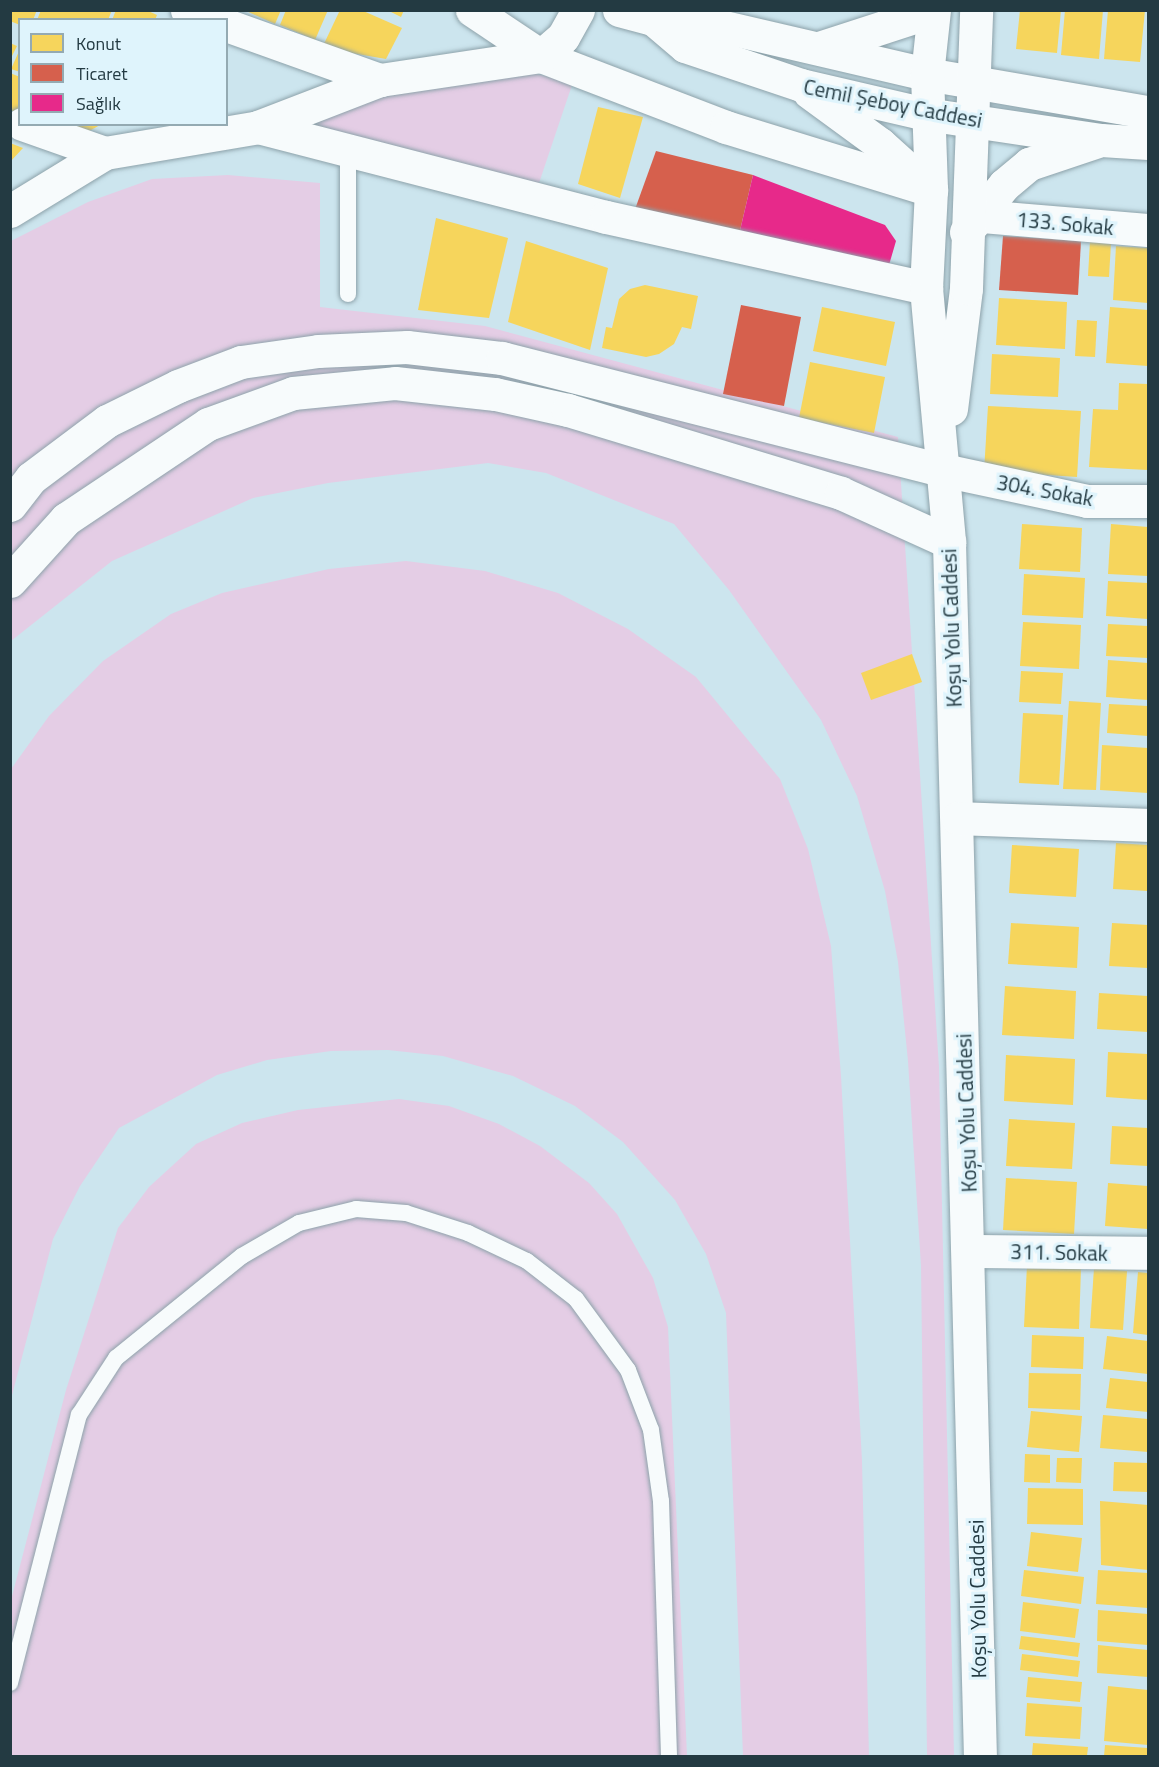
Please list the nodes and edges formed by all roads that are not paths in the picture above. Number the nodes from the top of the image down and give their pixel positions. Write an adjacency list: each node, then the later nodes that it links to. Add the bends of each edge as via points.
1 (187, 10): 8 (street)
2 (472, 10): 11 (street)
3 (578, 10): 11 (street, via 562,37)
4 (619, 10): 7 (street, Cemil Şeboy Caddesi)
5 (976, 10): 14 (street, Koşu Yolu Caddesi)
6 (934, 11): 10 (street); 12 (street, Koşu Yolu Caddesi)
7 (654, 15): 10 (street, Cemil Şeboy Caddesi, via 690,19); 15 (street, Cemil Şeboy Caddesi, via 685,46)
8 (207, 18)
9 (228, 26): 13 (street)
10 (815, 49): 12 (street, Cemil Şeboy Caddesi)
11 (541, 56): 13 (street); 28 (street, via 726,127)
12 (927, 74): 14 (street, Cemil Şeboy Caddesi); 19 (street, Koşu Yolu Caddesi)
13 (380, 80): 23 (street)
14 (973, 83): 16 (street, Cemil Şeboy Caddesi); 20 (street, Koşu Yolu Caddesi)
15 (801, 86): 19 (street, Cemil Şeboy Caddesi); 28 (street, via 880,144)
16 (1062, 95): 17 (street); 18 (street, Cemil Şeboy Caddesi)
17 (1149, 98)
18 (1149, 112)
19 (926, 114): 20 (street, Cemil Şeboy Caddesi); 28 (street, Koşu Yolu Caddesi)
20 (970, 120): 24 (street, Cemil Şeboy Caddesi); 30 (street, Koşu Yolu Caddesi)
21 (27, 126): 27 (street)
22 (118, 126): 27 (street)
23 (258, 127): 26 (street); 27 (street)
24 (1101, 140): 25 (street, Cemil Şeboy Caddesi); 30 (street, via 1029,164 1004,185)
25 (1149, 143)
26 (348, 150): 32 (street, via 606,217); 33 (lane)
27 (105, 153): 29 (street)
28 (931, 190): 32 (street, Koşu Yolu Caddesi)
29 (10, 211)
30 (974, 224): 31 (street, 133. Sokak); 34 (street, Koşu Yolu Caddesi)
31 (1149, 230)
32 (926, 288): 34 (street, Koşu Yolu Caddesi)
33 (348, 294)
34 (944, 471): 35 (street, 304. Sokak, via 1087,501); 36 (street, 304. Sokak, via 502,358 407,347 318,351 241,362 178,386 107,421 31,478); 37 (street, Koşu Yolu Caddesi)
35 (1149, 501)
36 (10, 505)
37 (949, 542): 38 (street, via 841,493 568,410 495,394 395,383 293,393 208,424 66,519); 39 (street, Koşu Yolu Caddesi)
38 (10, 581)
39 (958, 818): 40 (street); 41 (street, Koşu Yolu Caddesi)
40 (1149, 825)
41 (969, 1251): 42 (street, 311. Sokak); 45 (street, Koşu Yolu Caddesi)
42 (1149, 1253)
43 (10, 1683): 44 (lane, via 80,1415 116,1358 242,1256 299,1223 356,1209 406,1213 468,1233 527,1261 576,1299 628,1370 651,1430 661,1501)
44 (669, 1756)
45 (980, 1756)

